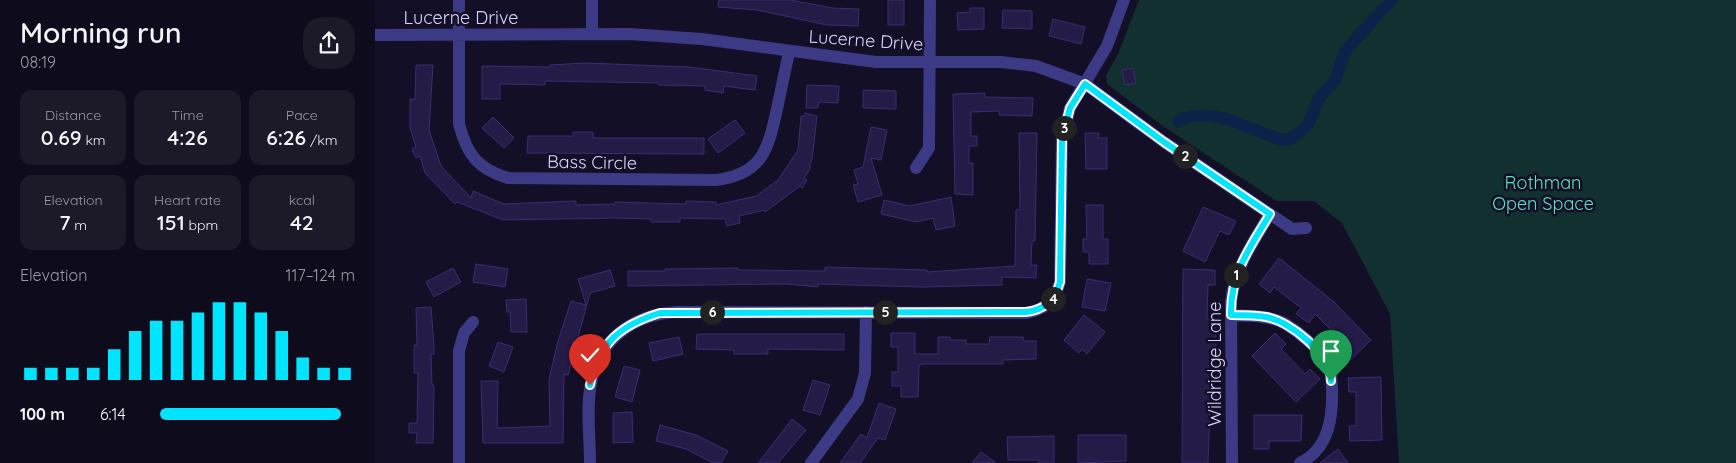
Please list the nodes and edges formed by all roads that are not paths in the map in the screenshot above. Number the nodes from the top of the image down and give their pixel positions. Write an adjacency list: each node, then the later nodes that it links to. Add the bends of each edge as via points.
1 (459, 0): 7 (street, Bass Circle)
2 (592, 0): 5 (street)
3 (930, 0): 9 (street)
4 (1124, 0): 10 (street, via 1107,46)
5 (592, 33): 7 (street, Lucerne Drive); 8 (street, Lucerne Drive, via 702,40)
6 (375, 35): 7 (street, Lucerne Drive)
7 (459, 36): 8 (street, Bass Circle, via 459,124 464,143 482,166 508,178 716,180 747,171 761,159 770,143)
8 (789, 52): 9 (street, Lucerne Drive, via 877,62)
9 (930, 63): 10 (street, Lucerne Drive, via 1001,62 1036,66); 11 (street, via 929,148)
10 (1085, 84): 12 (street, Lucerne Drive); 14 (street, via 1070,108 1062,140 1060,282 1048,305 1026,312)
11 (916, 168)
12 (1270, 214): 13 (street, Lucerne Drive, via 1292,230); 15 (street, Wildridge Lane, via 1233,282)
13 (1307, 228)
14 (865, 312): 18 (street, via 660,313 623,328 604,348 594,368 590,385); 19 (street, via 865,373 859,399)
15 (1231, 315): 20 (street, Wildridge Lane); 21 (street, via 1267,317 1284,324 1314,347 1329,366 1332,419 1323,444 1309,459)
16 (473, 322): 17 (street, via 463,334 459,351)
17 (459, 463)
18 (591, 463)
19 (811, 463)
20 (1232, 463)
21 (1299, 463)

